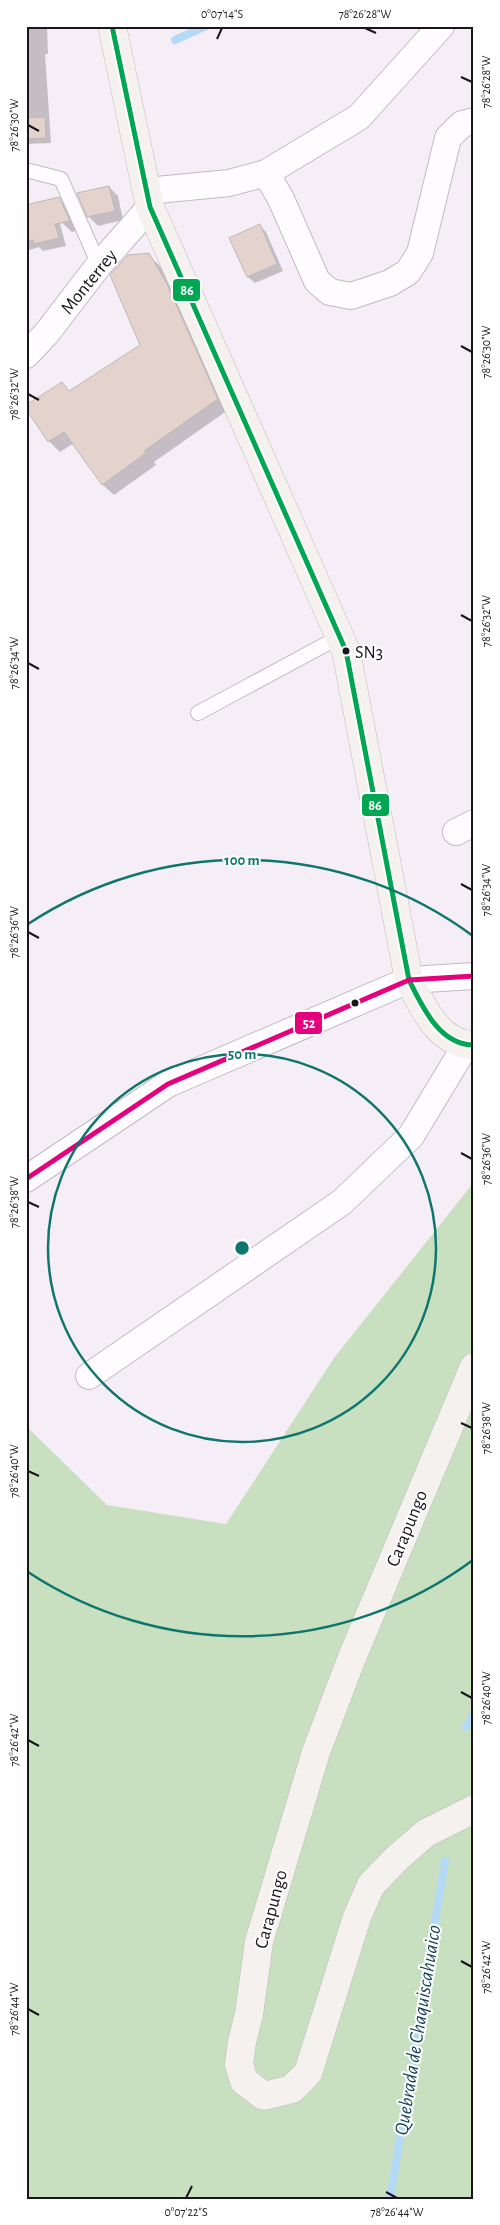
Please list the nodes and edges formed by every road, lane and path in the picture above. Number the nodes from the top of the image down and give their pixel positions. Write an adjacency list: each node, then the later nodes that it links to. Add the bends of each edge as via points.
1 (112, 26): 6 (street)
2 (441, 26): 5 (street, via 359,117)
3 (474, 121): 5 (street, via 462,124 448,138 420,253 408,272 390,283 351,296 330,292 317,281)
4 (26, 170): 7 (lane, via 62,179)
5 (266, 173): 6 (street, via 229,184)
6 (149, 199): 7 (street, Monterrey); 9 (street)
7 (99, 265): 8 (street, Monterrey, via 46,334)
8 (26, 354)
9 (341, 636): 10 (lane); 12 (street)
10 (198, 713)
11 (474, 976): 12 (street)
12 (409, 980): 13 (street, via 426,1015 445,1034); 14 (street, via 168,1084)
13 (470, 1045): 16 (street, via 411,1136 342,1202)
14 (26, 1179)
15 (474, 1367): 17 (street, Carapungo, via 351,1660 316,1752 259,1942 239,2064 244,2081 264,2096 292,2089 308,2072 371,1885 426,1833)
16 (89, 1376)
17 (474, 1809)

